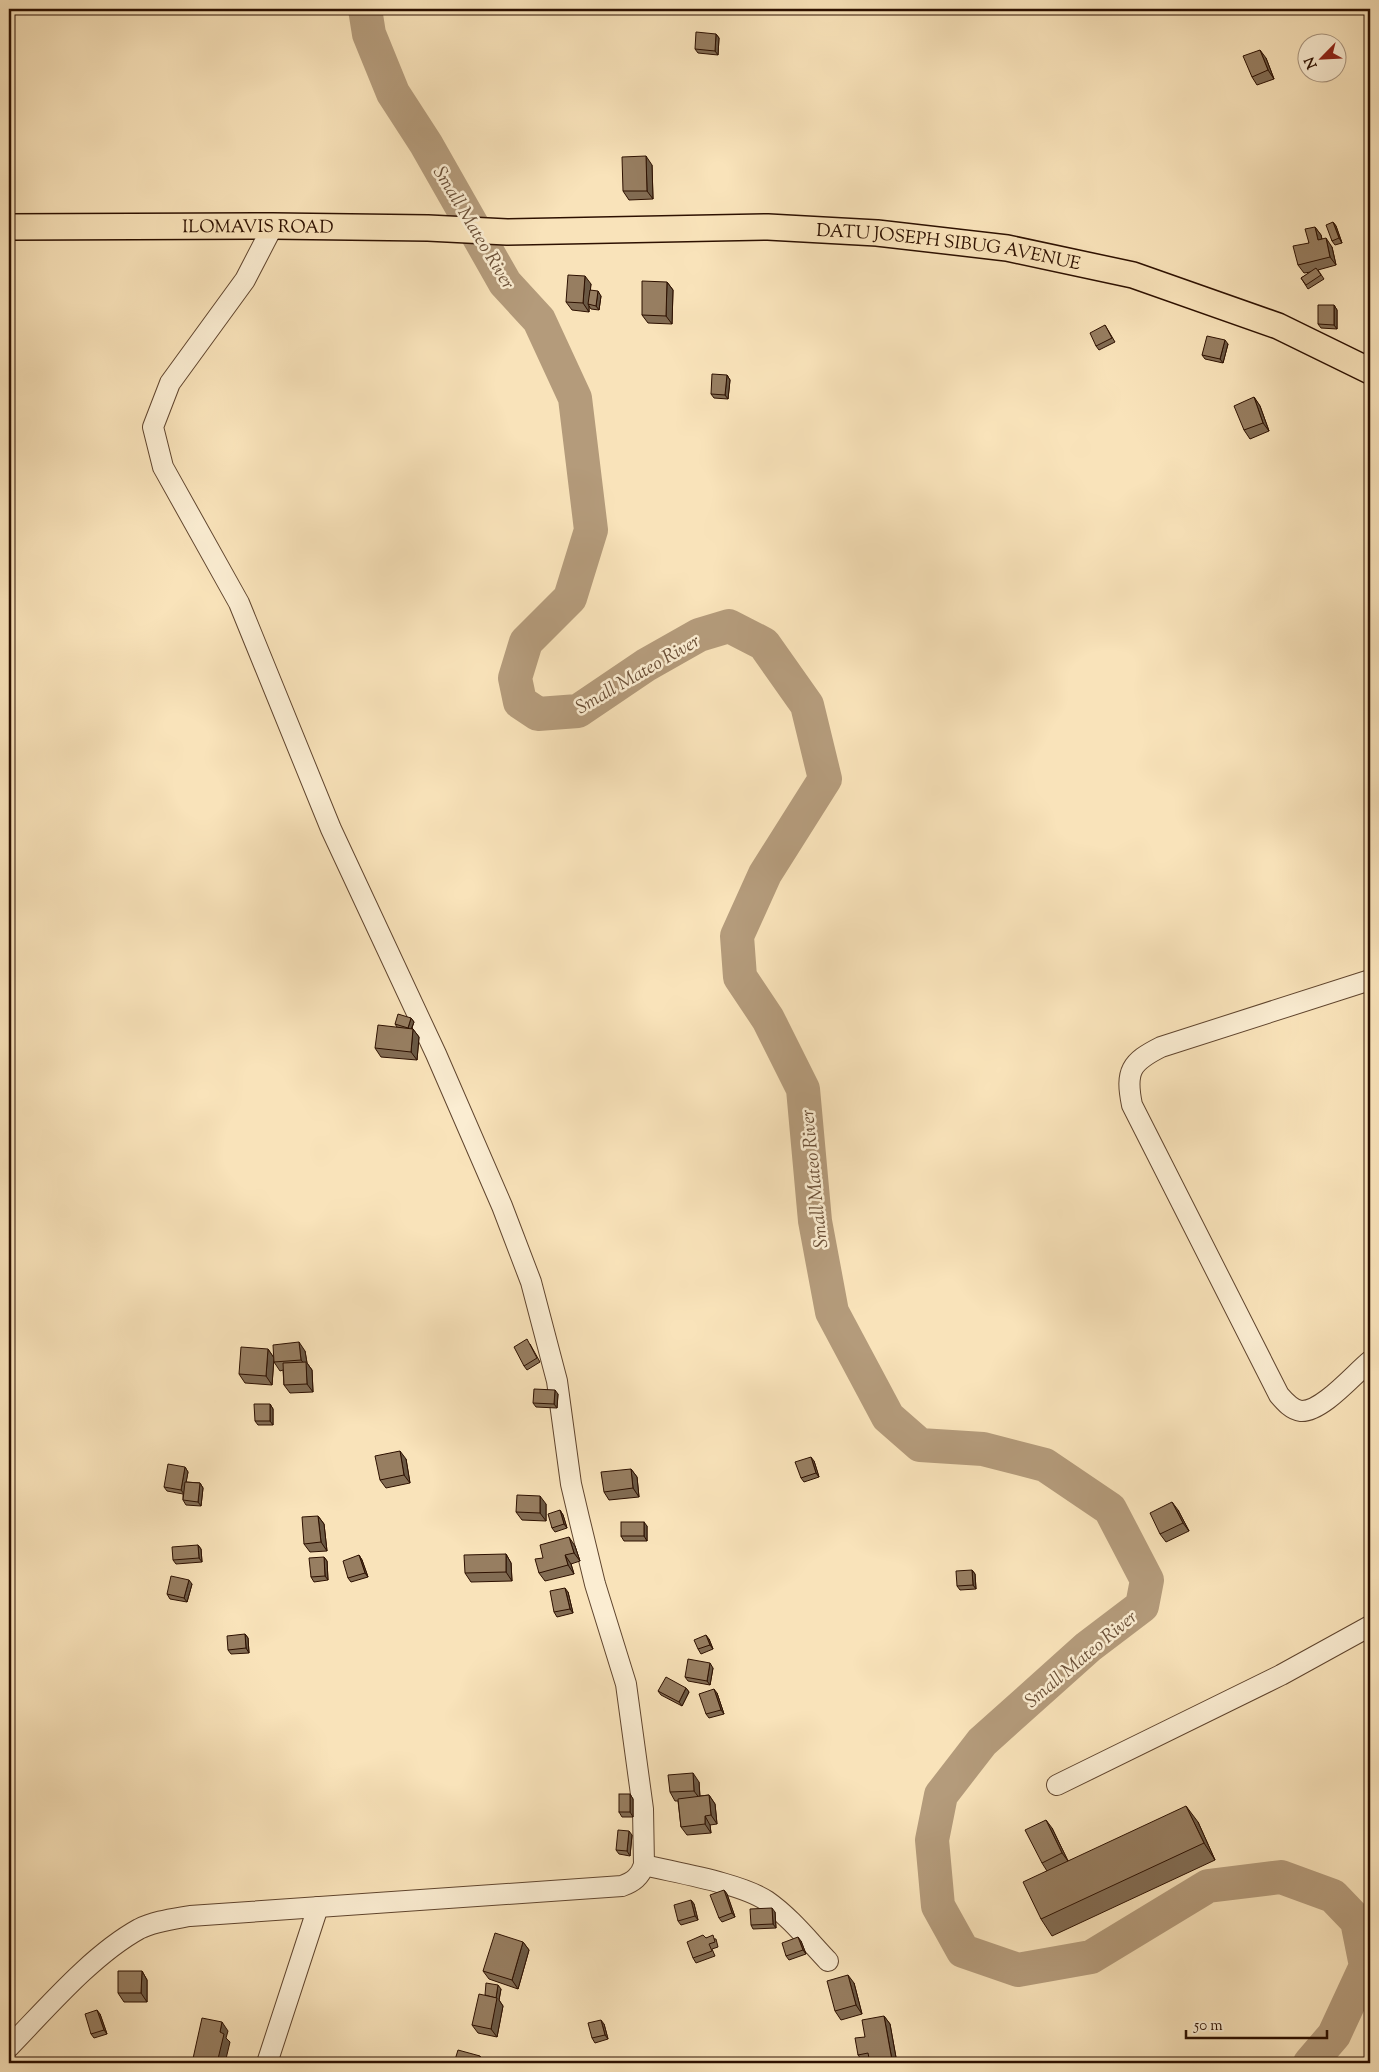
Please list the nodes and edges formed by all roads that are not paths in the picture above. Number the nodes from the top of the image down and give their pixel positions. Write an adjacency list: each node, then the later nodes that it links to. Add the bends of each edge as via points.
1 (272, 226): 2 (main road, ILOMAVIS ROAD); 3 (main road, ILOMAVIS ROAD); 9 (street, via 244,280 170,383 153,427 163,467 239,603 331,829 436,1054 531,1282 557,1381 571,1484 579,1518 595,1584 626,1684 644,1809)
2 (9, 227)
3 (507, 232): 4 (main road, DATU JOSEPH SIBUG AVENUE, via 768,227 877,233 1007,248 1133,275 1278,326)
4 (1370, 370)
5 (1370, 980): 6 (street, via 1161,1047 1141,1057 1129,1074 1128,1086 1132,1105 1279,1395 1294,1409 1312,1410 1323,1404)
6 (1370, 1361)
7 (1370, 1626): 8 (street, via 1281,1675)
8 (1057, 1785)
9 (644, 1865): 10 (street, via 636,1878 622,1886); 11 (street, via 741,1889 766,1901)
10 (318, 1907): 12 (street, via 190,1916 140,1929 86,1970); 13 (street)
11 (828, 1961)
12 (9, 2047)
13 (267, 2063)

